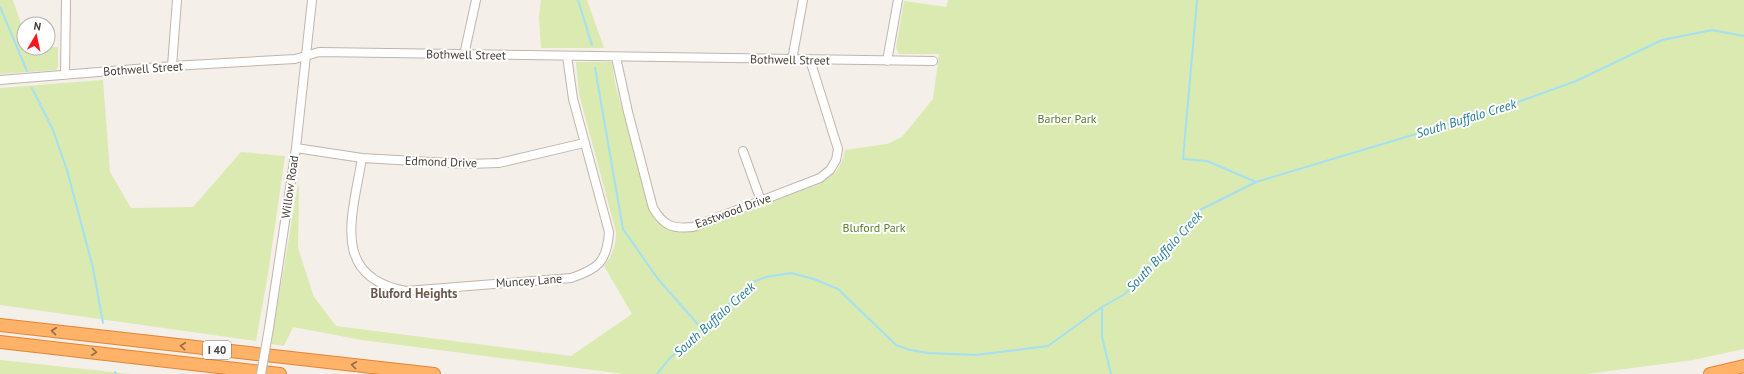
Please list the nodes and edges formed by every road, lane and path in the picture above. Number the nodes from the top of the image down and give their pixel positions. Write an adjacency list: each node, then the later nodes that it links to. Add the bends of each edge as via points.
1 (66, 0): 16 (street)
2 (177, 0): 15 (street)
3 (312, 0): 8 (street, Willow Road)
4 (476, 0): 7 (street)
5 (803, 0): 11 (street)
6 (898, 0): 13 (street)
7 (464, 55): 8 (street, Bothwell Street, via 319,52); 9 (street, Bothwell Street)
8 (306, 56): 15 (street, Bothwell Street, via 295,59); 19 (street, Willow Road)
9 (567, 56): 10 (street, Bothwell Street); 18 (street, Muncey Lane, via 573,99)
10 (616, 57): 11 (street, Bothwell Street); 22 (street, Eastwood Drive, via 653,208 660,220 669,226 693,227)
11 (792, 60): 12 (street, Bothwell Street)
12 (810, 60): 13 (street, Bothwell Street); 22 (street, Eastwood Drive, via 838,149 836,160 830,170 820,178)
13 (887, 61): 14 (street, Bothwell Street)
14 (933, 61)
15 (172, 66): 16 (street, Bothwell Street)
16 (65, 75): 17 (street, Bothwell Street)
17 (0, 80)
18 (584, 143): 21 (street, Edmond Drive, via 499,163 467,164); 21 (street, Muncey Lane, via 610,232 608,249 602,262 590,272 571,278 406,291 391,289 376,282 364,272 356,258 351,240)
19 (296, 148): 21 (street, Edmond Drive); 26 (street, Willow Road, bridge)
20 (743, 152): 22 (street)
21 (362, 158)
22 (761, 201)
23 (0, 325): 28 (highway, I 40, one-way to 23)
24 (0, 342): 27 (highway, I 40, one-way to 27)
25 (1744, 366): 29 (highway)
26 (261, 374)
27 (280, 374)
28 (434, 374)
29 (1710, 374)

